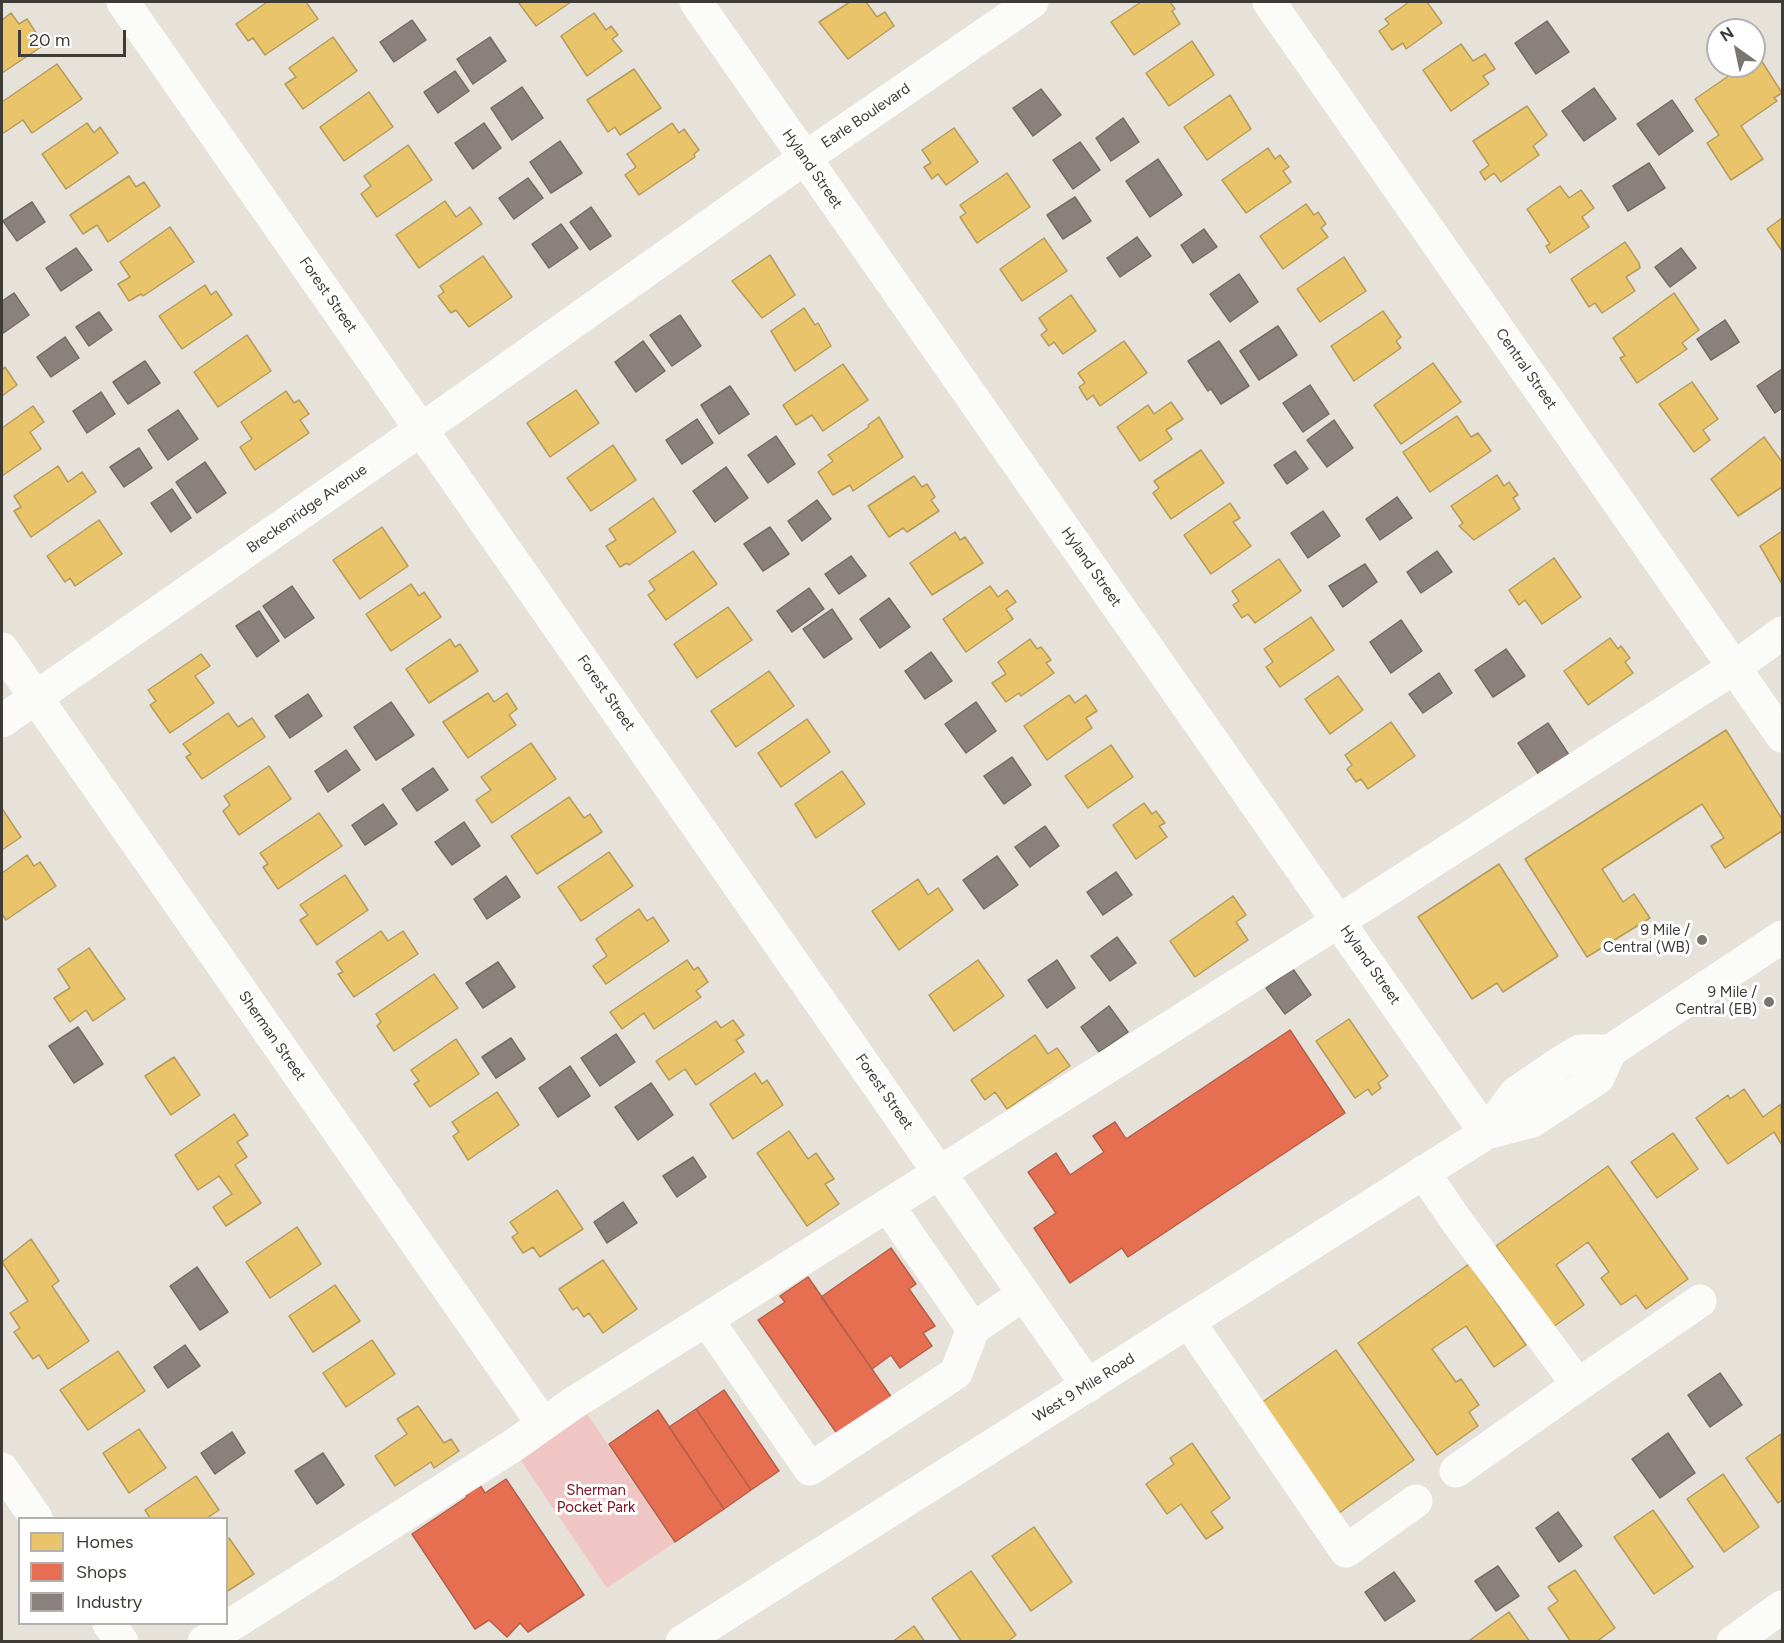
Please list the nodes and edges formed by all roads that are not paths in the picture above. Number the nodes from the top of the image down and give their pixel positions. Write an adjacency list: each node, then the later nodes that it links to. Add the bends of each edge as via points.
1 (123, 2): 7 (street, Forest Street)
2 (696, 2): 5 (street, Hyland Street)
3 (1032, 2): 5 (street, Earle Boulevard)
4 (1269, 2): 10 (street, Central Street)
5 (805, 158): 6 (street, Earle Boulevard); 14 (street, Hyland Street)
6 (611, 294): 7 (street, Breckenridge Avenue)
7 (422, 429): 11 (street, Breckenridge Avenue); 18 (street, Forest Street)
8 (1782, 633): 10 (street)
9 (2, 649): 11 (street, Sherman Street)
10 (1735, 667): 13 (street, Central Street); 14 (street)
11 (36, 697): 12 (street, Breckenridge Avenue); 27 (street, Sherman Street)
12 (2, 721)
13 (1782, 736)
14 (1339, 921): 16 (street, Hyland Street); 18 (street)
15 (1782, 937): 16 (street, West 9 Mile Road, via 1610,1051 1580,1050 1560,1063 1516,1093)
16 (1486, 1132): 17 (street, West 9 Mile Road)
17 (1423, 1172): 23 (street, West 9 Mile Road); 25 (street)
18 (940, 1173): 19 (street); 20 (street, Forest Street)
19 (888, 1206): 22 (street); 24 (street)
20 (1024, 1294): 24 (street); 26 (street, Forest Street)
21 (1700, 1301): 25 (street)
22 (706, 1320): 24 (street, via 810,1469 956,1373); 27 (street)
23 (1189, 1322): 26 (street, West 9 Mile Road); 30 (street, via 1346,1551)
24 (973, 1329)
25 (1578, 1385): 29 (street)
26 (1088, 1386): 36 (street, West 9 Mile Road)
27 (543, 1424): 35 (street)
28 (2, 1469): 31 (street)
29 (1456, 1471)
30 (1416, 1501)
31 (35, 1517)
32 (1782, 1607): 37 (street)
33 (110, 1625): 34 (street)
34 (122, 1641)
35 (204, 1641)
36 (682, 1641)
37 (1733, 1641)

